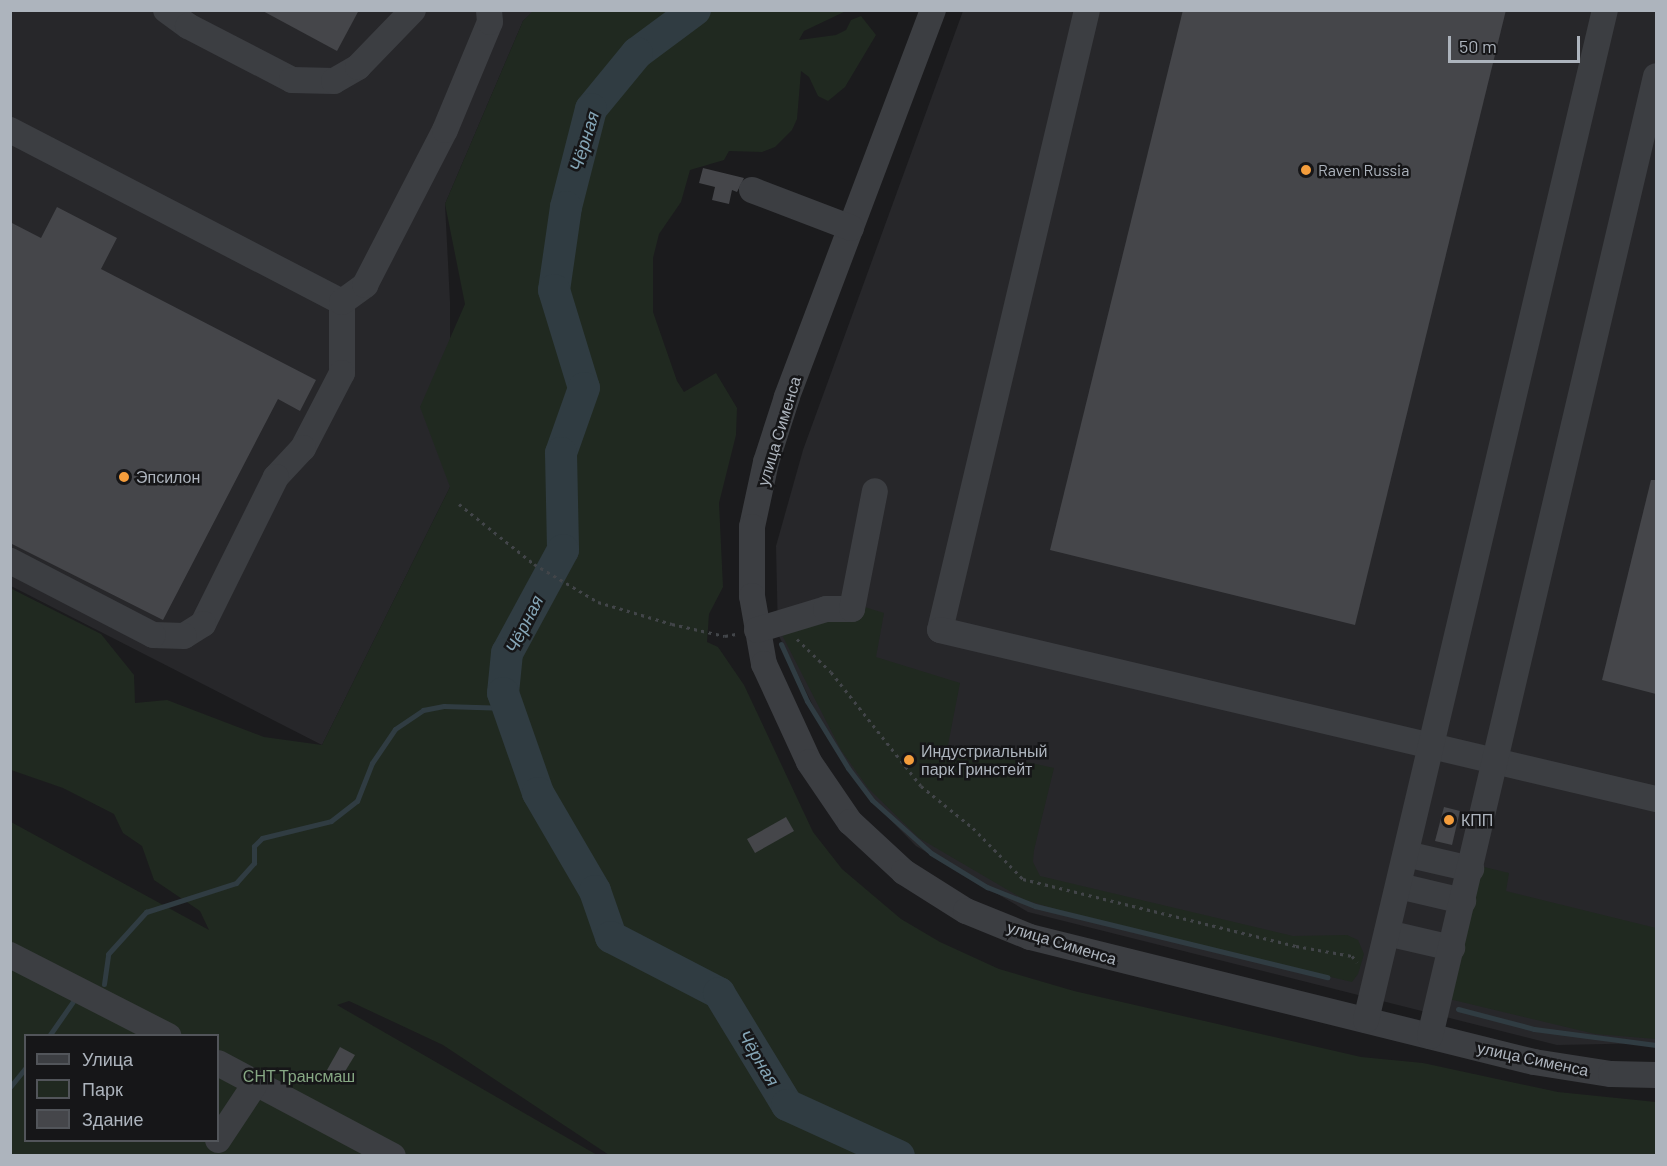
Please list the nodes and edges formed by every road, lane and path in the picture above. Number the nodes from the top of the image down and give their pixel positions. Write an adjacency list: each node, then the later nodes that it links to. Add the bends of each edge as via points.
1 (166, 10): 2 (street, via 188,26 292,80 334,81 358,68)
2 (413, 10)
3 (489, 10): 11 (street, via 490,22 445,130 364,285)
4 (933, 10): 10 (street, улица Сименса)
5 (1087, 10): 17 (street, via 940,630)
6 (1605, 10): 17 (street)
7 (1656, 76): 18 (street)
8 (10, 130): 11 (street)
9 (752, 189): 10 (street)
10 (851, 228): 16 (street, улица Сименса, via 766,462 752,527 752,596)
11 (342, 302): 14 (street, via 342,373 303,448 276,477 203,624 184,636 153,635)
12 (875, 491): 15 (street, via 852,609 826,609)
13 (459, 504): 16 (path, via 566,585 633,614 725,636)
14 (10, 561)
15 (782, 622): 16 (street); 27 (path, via 831,672 921,786 973,828 1023,879 1296,946 1352,956)
16 (747, 632): 28 (street, улица Сименса, via 809,762 850,822 922,883 966,911 1030,937)
17 (1432, 746): 18 (street); 20 (street)
18 (1495, 761): 19 (street); 21 (street)
19 (1656, 799)
20 (1406, 854): 21 (street); 22 (street)
21 (1471, 869): 23 (street)
22 (1399, 886): 23 (street); 24 (street)
23 (1463, 901): 25 (street)
24 (1388, 933): 25 (street); 28 (street)
25 (1452, 948): 30 (street)
26 (10, 956): 29 (street)
27 (1363, 970)
28 (1366, 1020): 30 (street, улица Сименса)
29 (166, 1034)
30 (1430, 1036): 32 (street, улица Сименса, via 1534,1062 1611,1074)
31 (219, 1064): 33 (street)
32 (1656, 1075)
33 (255, 1084): 34 (street); 37 (street)
34 (219, 1137)
35 (215, 1142): 36 (street)
36 (204, 1155)
37 (393, 1155)

